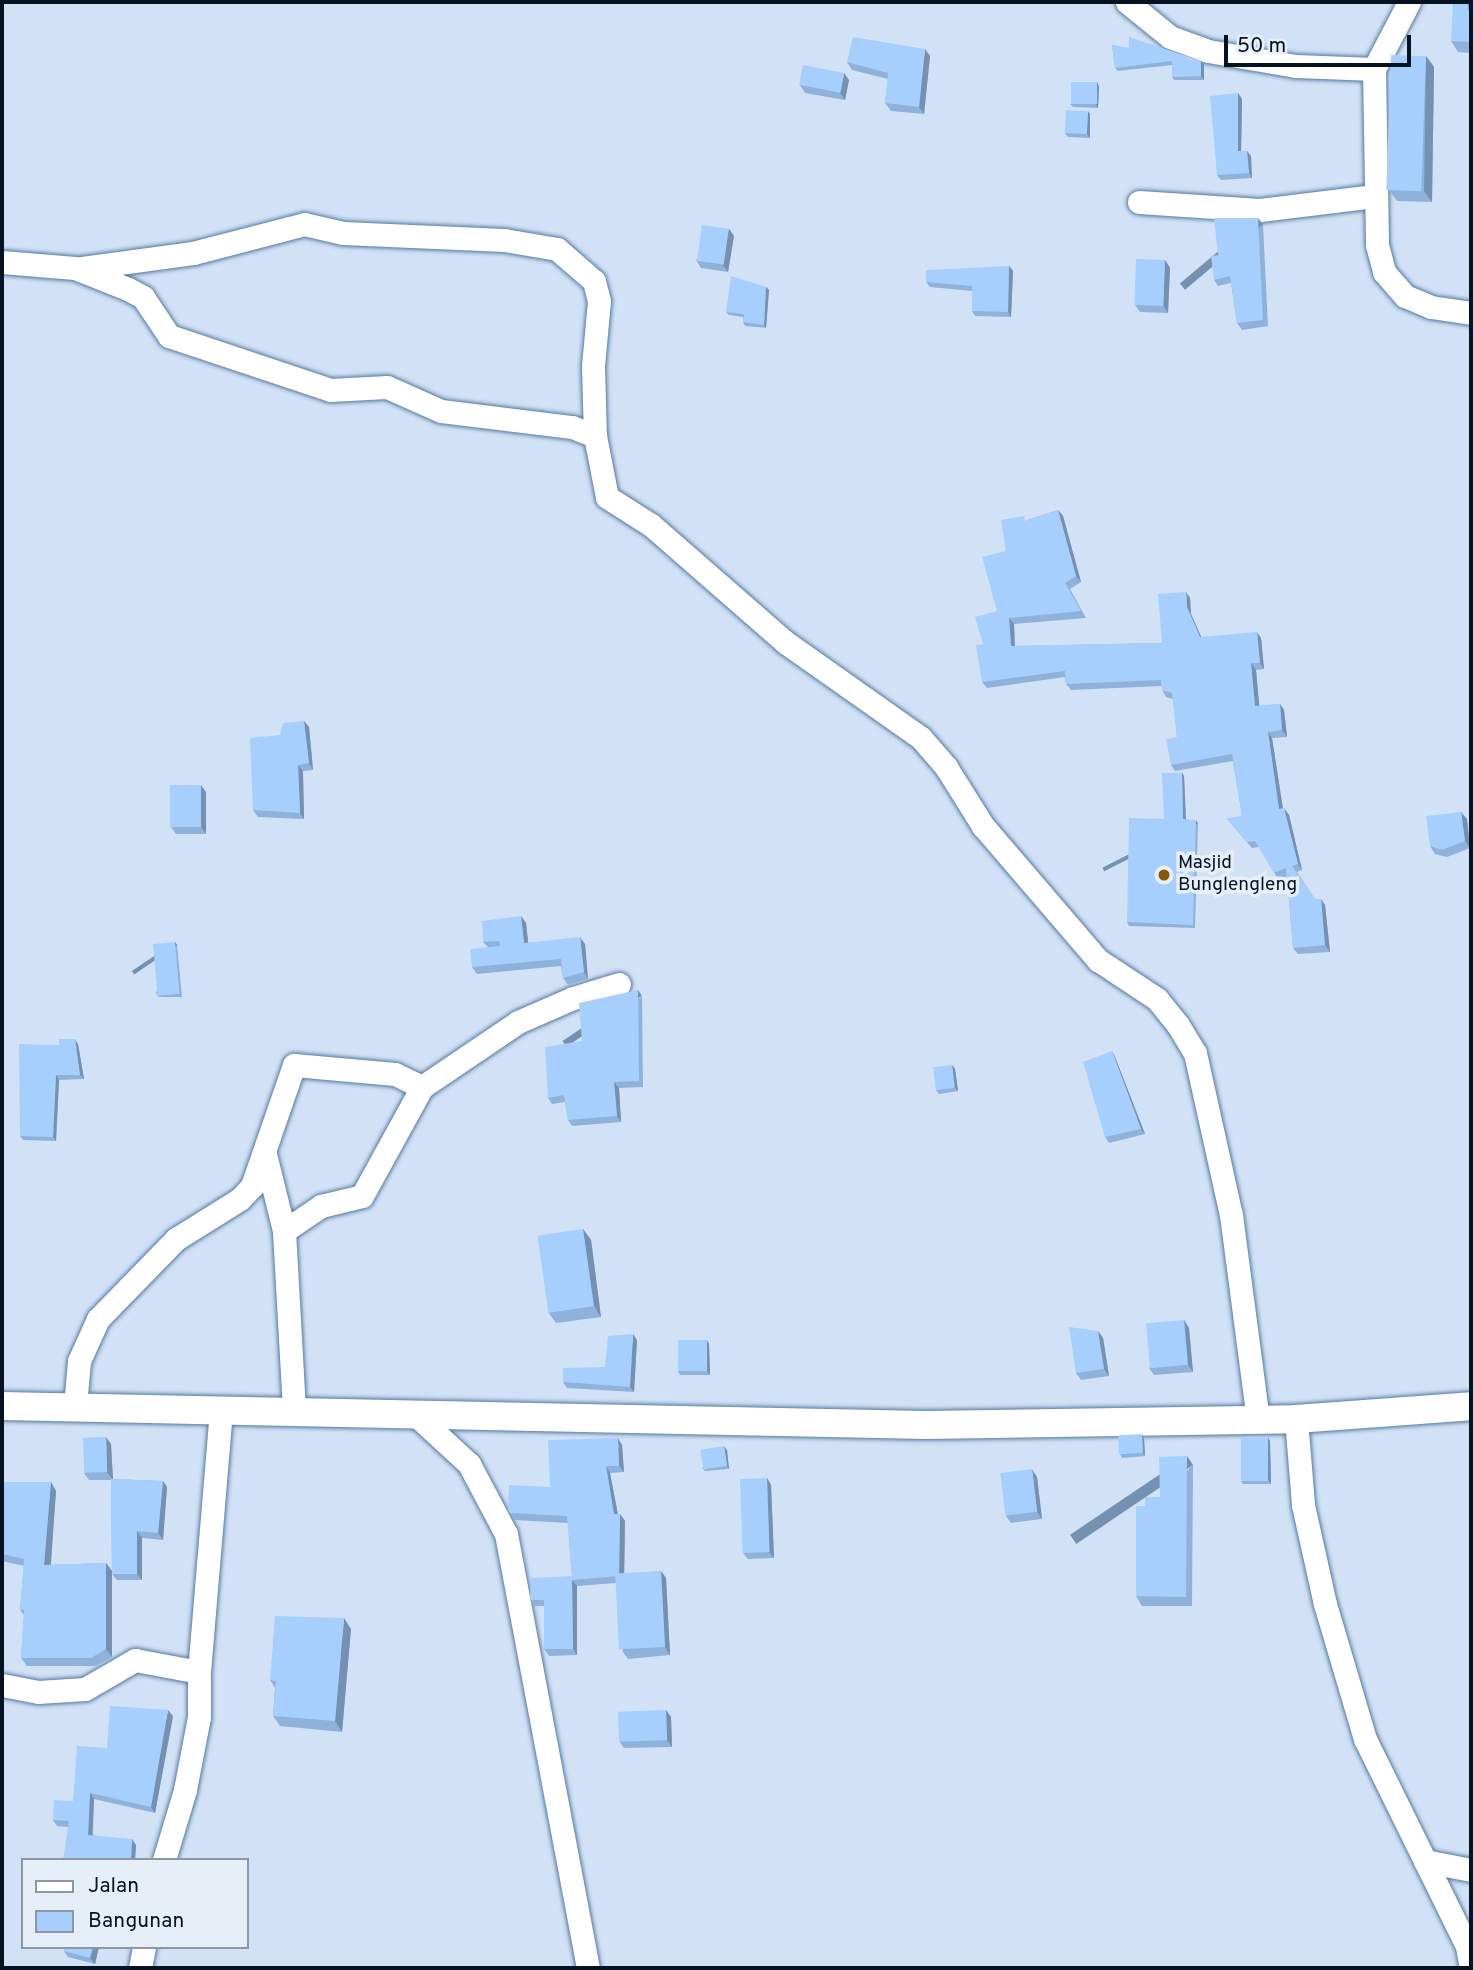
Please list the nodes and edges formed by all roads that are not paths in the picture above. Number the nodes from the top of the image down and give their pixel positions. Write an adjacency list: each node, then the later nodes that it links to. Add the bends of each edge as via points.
1 (1127, 2): 3 (street, via 1170,37 1208,51 1296,66)
2 (1409, 2): 3 (street)
3 (1374, 69): 4 (street)
4 (1374, 197): 5 (street, via 1260,210); 8 (street, via 1377,245 1392,285 1431,307)
5 (1139, 202)
6 (2, 262): 7 (street)
7 (75, 268): 9 (street, via 143,297 169,336 198,348 330,390 387,387 441,411 572,427); 9 (street, via 193,253 304,224 343,233 448,235 557,249 594,281 599,301 593,366)
8 (1471, 313)
9 (595, 436): 20 (street, via 607,497 661,534 785,642 921,738 946,767 983,826 1098,960 1157,999 1178,1024 1195,1053 1231,1214)
10 (620, 984): 11 (street, via 518,1021)
11 (422, 1087): 12 (street, via 395,1074 293,1065); 13 (street, via 362,1196 321,1206)
12 (265, 1154): 13 (street); 16 (street, via 259,1174 240,1199 176,1239 98,1318 79,1362)
13 (284, 1231): 18 (street)
14 (1471, 1405): 21 (street)
15 (2, 1406): 16 (street)
16 (75, 1406): 17 (street)
17 (220, 1408): 18 (street); 22 (street)
18 (294, 1411): 19 (street)
19 (417, 1416): 20 (street, via 912,1424); 29 (street, via 469,1464 506,1534)
20 (1258, 1419): 21 (street)
21 (1296, 1419): 25 (street, via 1303,1505 1325,1604 1365,1739)
22 (199, 1672): 23 (street, via 135,1660 85,1689 38,1692); 24 (street, via 199,1717 185,1790)
23 (2, 1685)
24 (165, 1858)
25 (1425, 1861): 26 (street); 30 (street, via 1467,1947)
26 (1471, 1870)
27 (144, 1949): 28 (street)
28 (140, 1968)
29 (587, 1968)
30 (1471, 1968)

